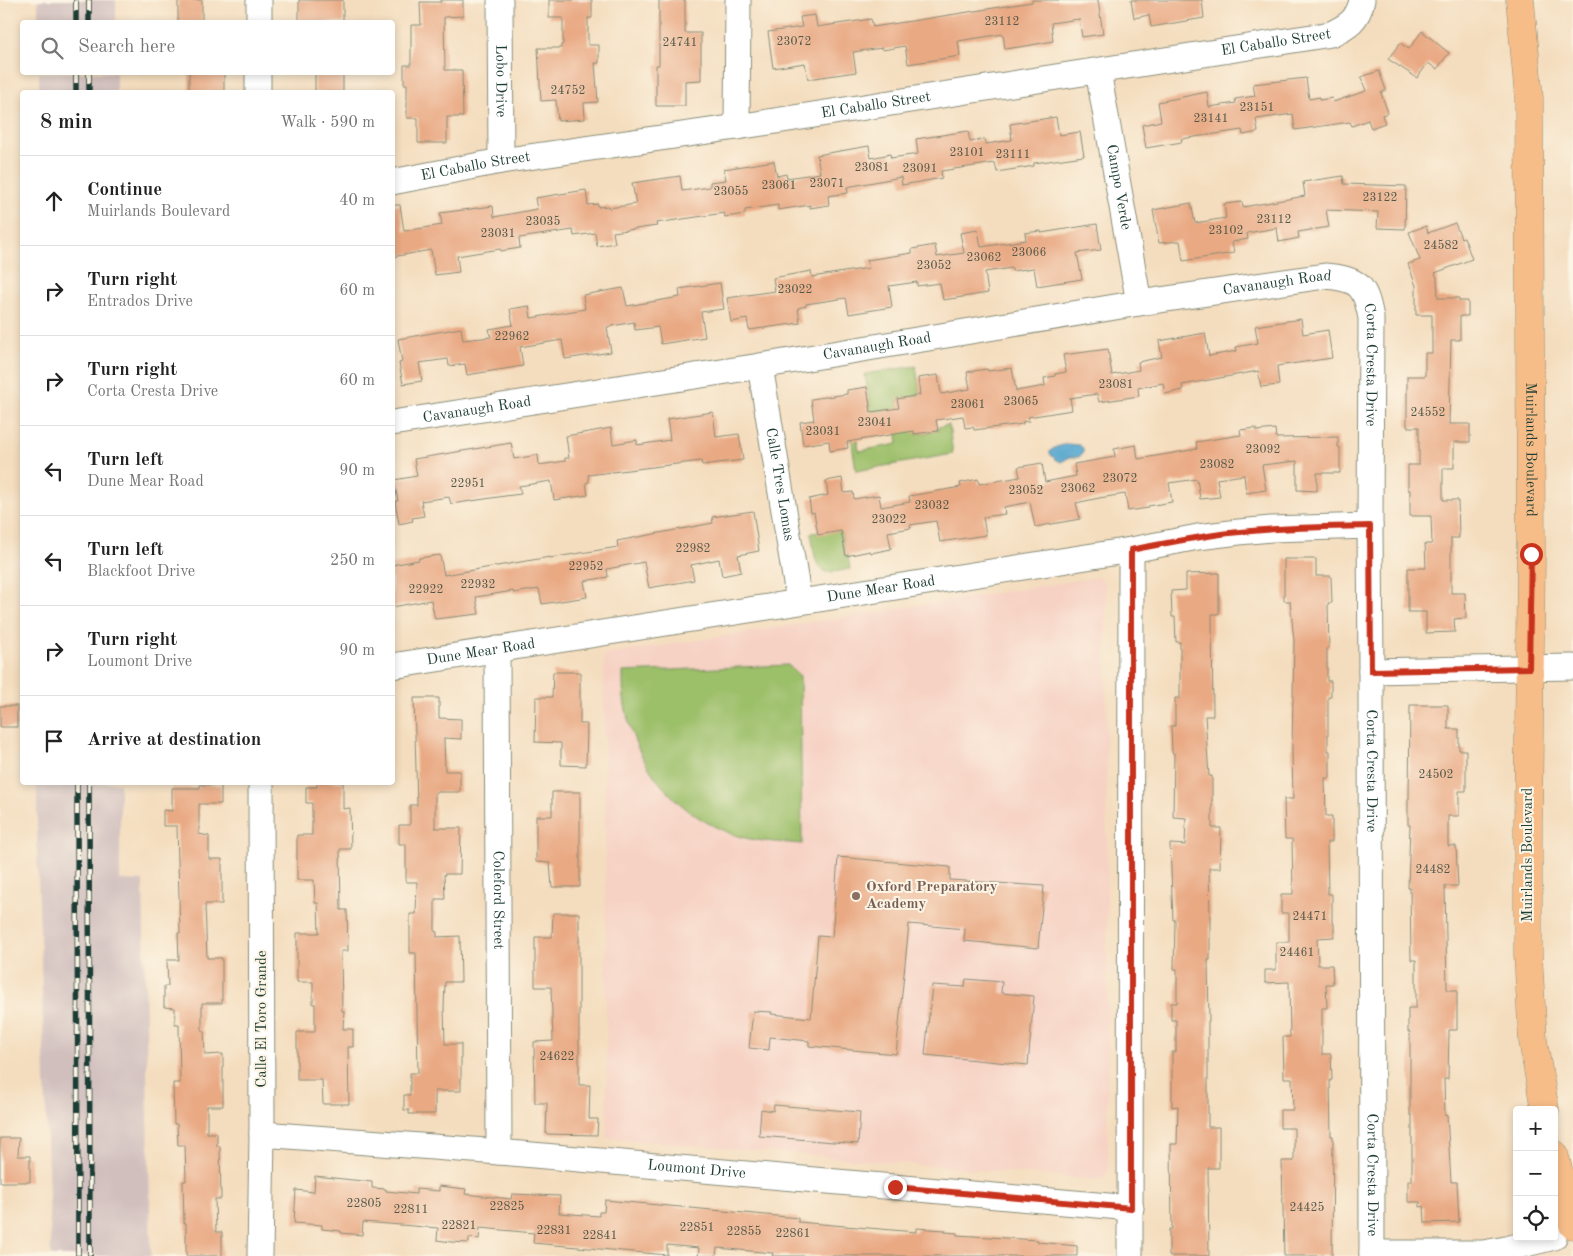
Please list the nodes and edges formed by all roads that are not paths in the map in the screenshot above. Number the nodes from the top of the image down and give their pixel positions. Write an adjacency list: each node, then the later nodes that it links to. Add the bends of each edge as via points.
1 (259, 0): 6 (street)
2 (500, 0): 11 (street, Lobo Drive)
3 (738, 0): 10 (street)
4 (1520, 0): 23 (main road, Muirlands Boulevard, via 1528,98)
5 (1358, 9): 7 (street, El Caballo Street, via 1346,26 1331,34)
6 (259, 20)
7 (1098, 71): 10 (street, El Caballo Street); 14 (street, Campo Verde)
8 (258, 75): 9 (street)
9 (258, 90)
10 (737, 127): 11 (street, El Caballo Street)
11 (501, 161): 12 (street, El Caballo Street)
12 (395, 181)
13 (1360, 287): 14 (street, Cavanaugh Road, via 1344,278 1326,276); 17 (street, Corta Cresta Drive, via 1371,318)
14 (1139, 303): 15 (street, Cavanaugh Road)
15 (760, 366): 16 (street, Cavanaugh Road); 19 (street, Calle Tres Lomas)
16 (395, 423)
17 (1370, 526): 18 (street, Dune Mear Road, via 1239,532); 24 (street, Corta Cresta Drive)
18 (1131, 550): 19 (street, Dune Mear Road); 30 (street)
19 (799, 602): 20 (street, Dune Mear Road)
20 (496, 649): 21 (street, Dune Mear Road); 28 (street, Coleford Street)
21 (395, 666)
22 (1573, 667): 23 (street)
23 (1529, 668): 24 (street); 26 (main road, Muirlands Boulevard, via 1528,954 1534,1042)
24 (1371, 671): 35 (street, Corta Cresta Drive)
25 (261, 785): 27 (street, Calle El Toro Grande)
26 (1544, 1106)
27 (262, 1134): 28 (street, Loumont Drive); 36 (street, Calle El Toro Grande)
28 (499, 1152): 30 (street, Loumont Drive)
29 (1558, 1169): 31 (main road)
30 (1131, 1208): 37 (street)
31 (1573, 1225)
32 (1573, 1232): 33 (street)
33 (1558, 1236)
34 (1538, 1241): 35 (street, via 1483,1253)
35 (1372, 1254)
36 (260, 1256)
37 (1130, 1256)

